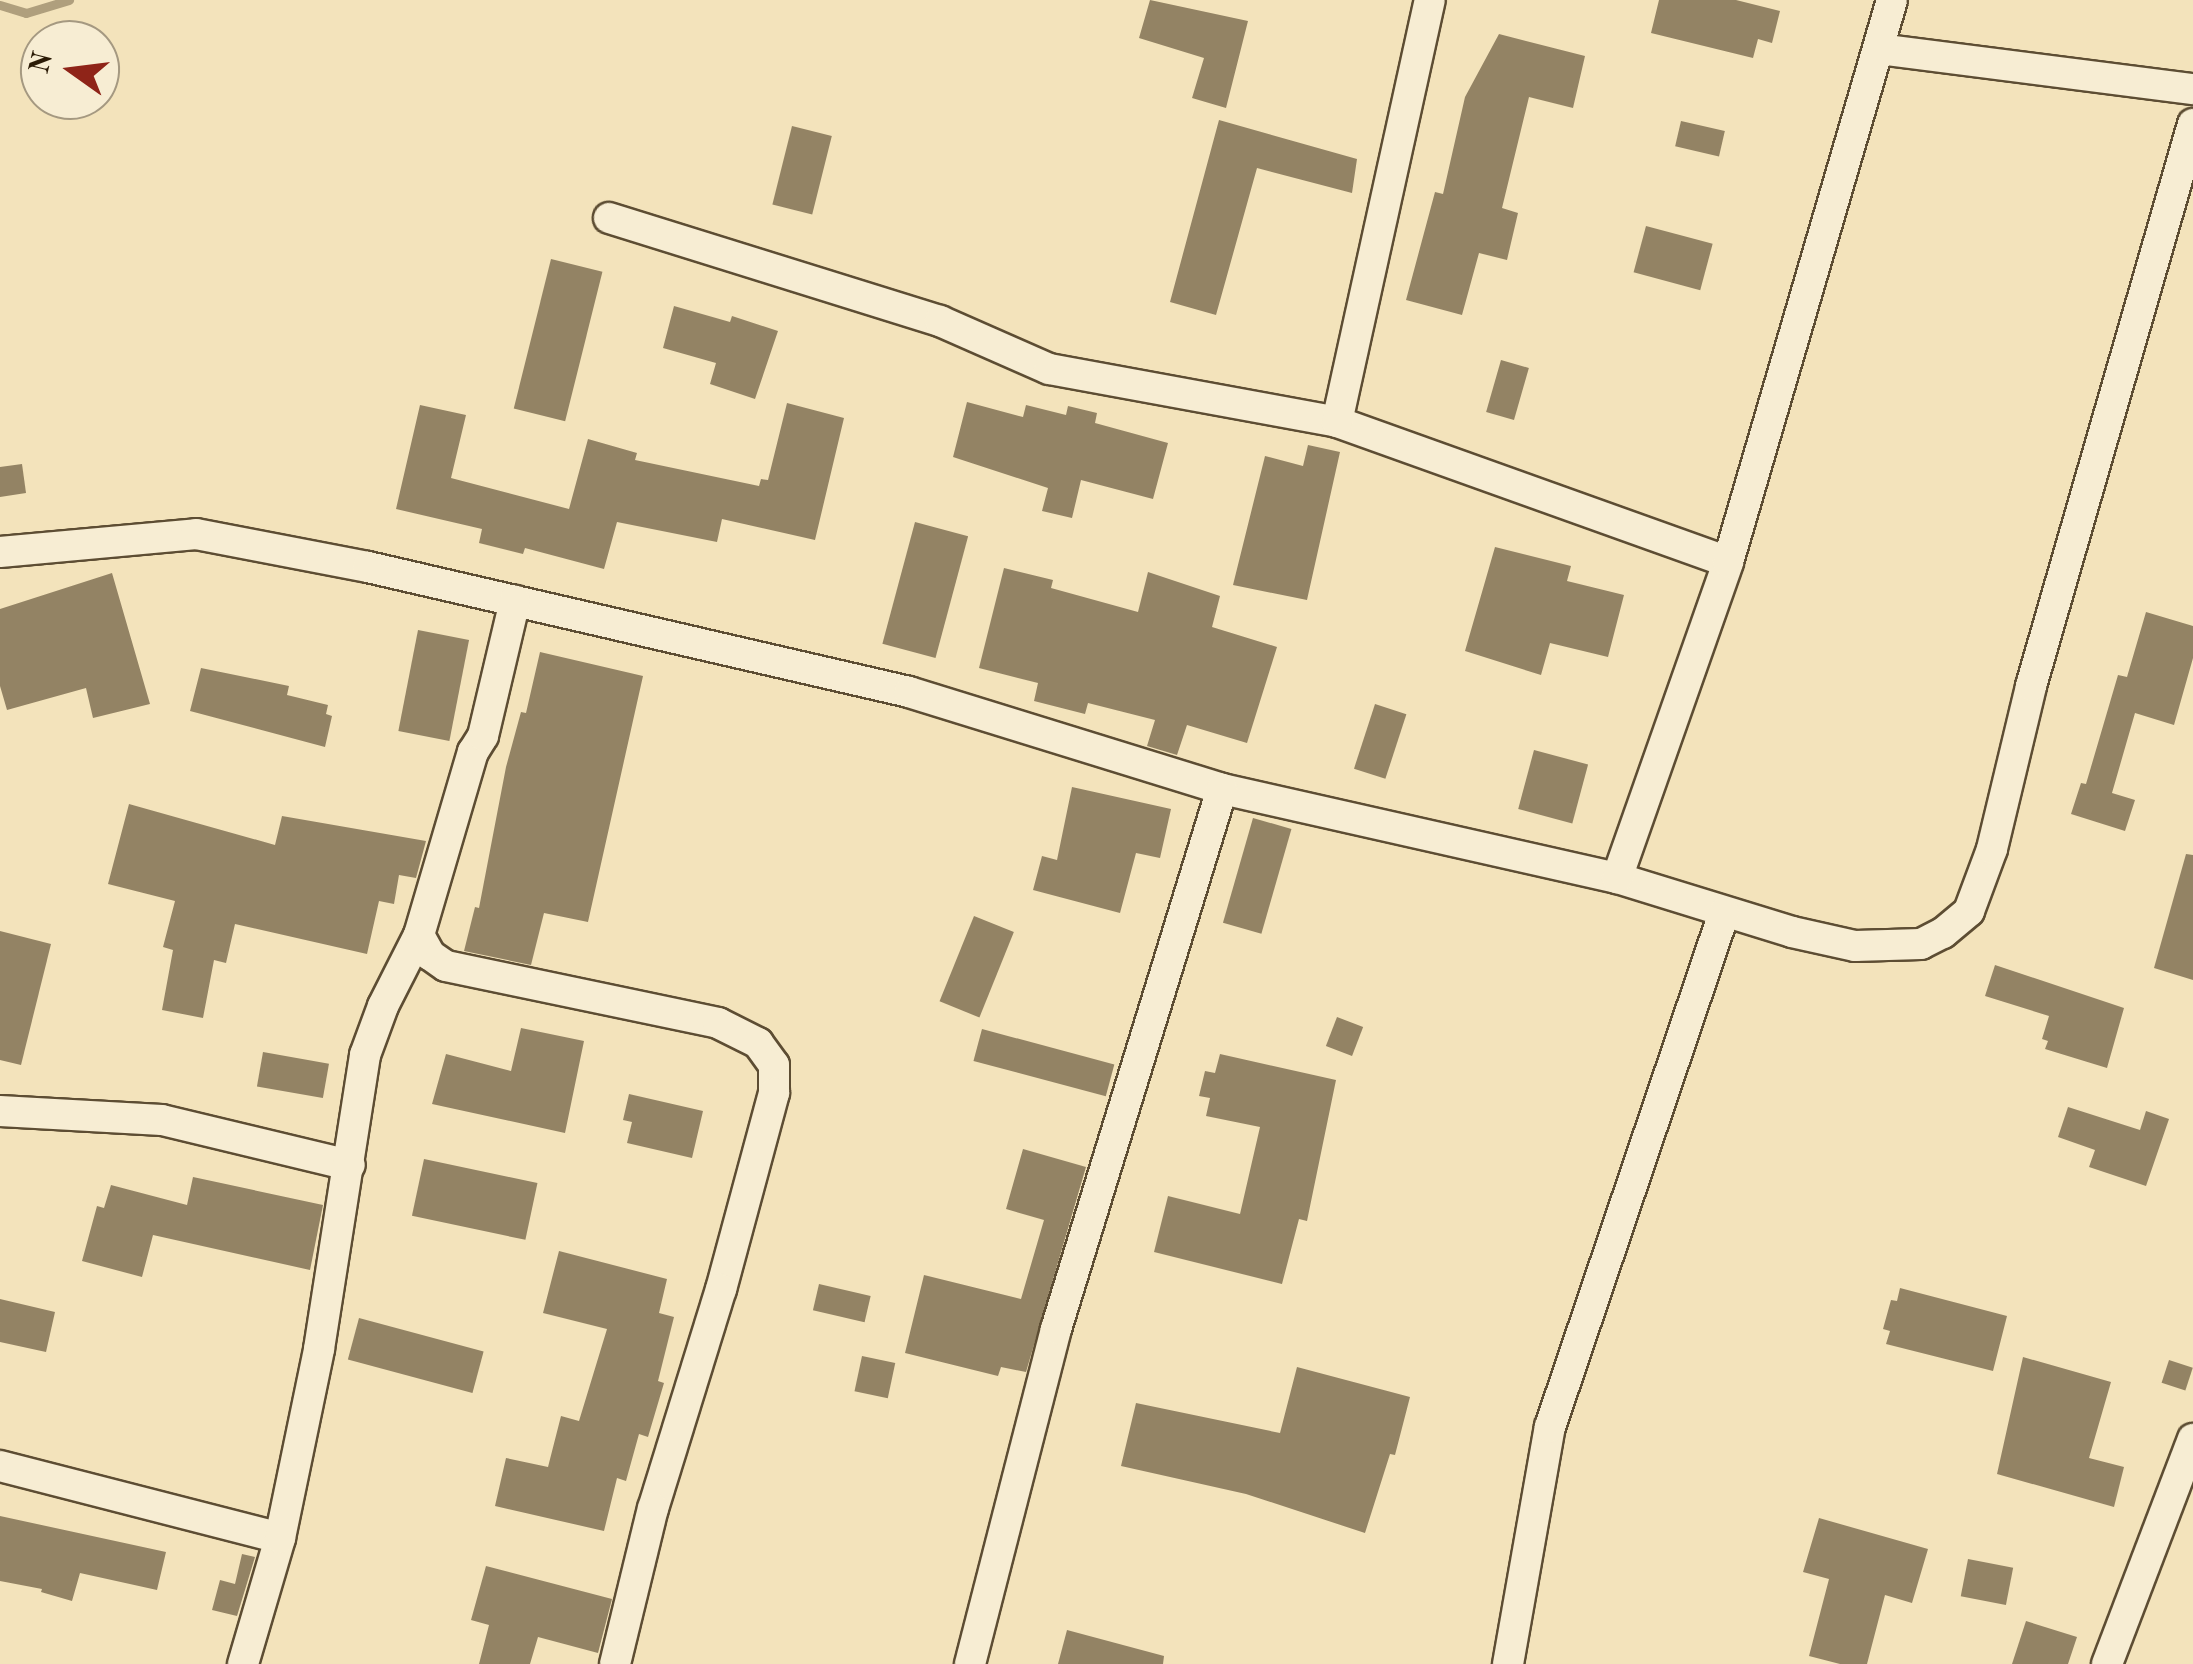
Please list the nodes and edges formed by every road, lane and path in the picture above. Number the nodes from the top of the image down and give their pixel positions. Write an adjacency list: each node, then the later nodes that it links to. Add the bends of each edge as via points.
1 (1430, 0): 7 (street)
2 (1892, 0): 3 (street)
3 (1880, 49): 4 (street); 9 (street)
4 (2193, 88)
5 (2193, 124): 13 (street, via 2031,686 1992,849 1969,911 1921,944 1855,946)
6 (610, 218): 7 (street, via 940,321 1049,369)
7 (1337, 422): 9 (street)
8 (0, 552): 10 (street, via 196,534)
9 (1728, 562): 12 (street)
10 (515, 602): 11 (street, via 909,692); 14 (street, via 483,736 472,752)
11 (1222, 790): 12 (street); 22 (street, via 1056,1329)
12 (1616, 878): 13 (street)
13 (1724, 913): 23 (street, via 1550,1427)
14 (419, 935): 16 (street, via 382,1006 366,1055); 21 (street, via 446,966 718,1023 758,1043 774,1065 774,1093 653,1508)
15 (0, 1111): 16 (street, via 162,1120)
16 (350, 1166): 19 (street)
17 (2193, 1439): 24 (street)
18 (0, 1466): 19 (street)
19 (280, 1538): 20 (street)
20 (243, 1664)
21 (615, 1664)
22 (970, 1664)
23 (1508, 1664)
24 (2107, 1664)

